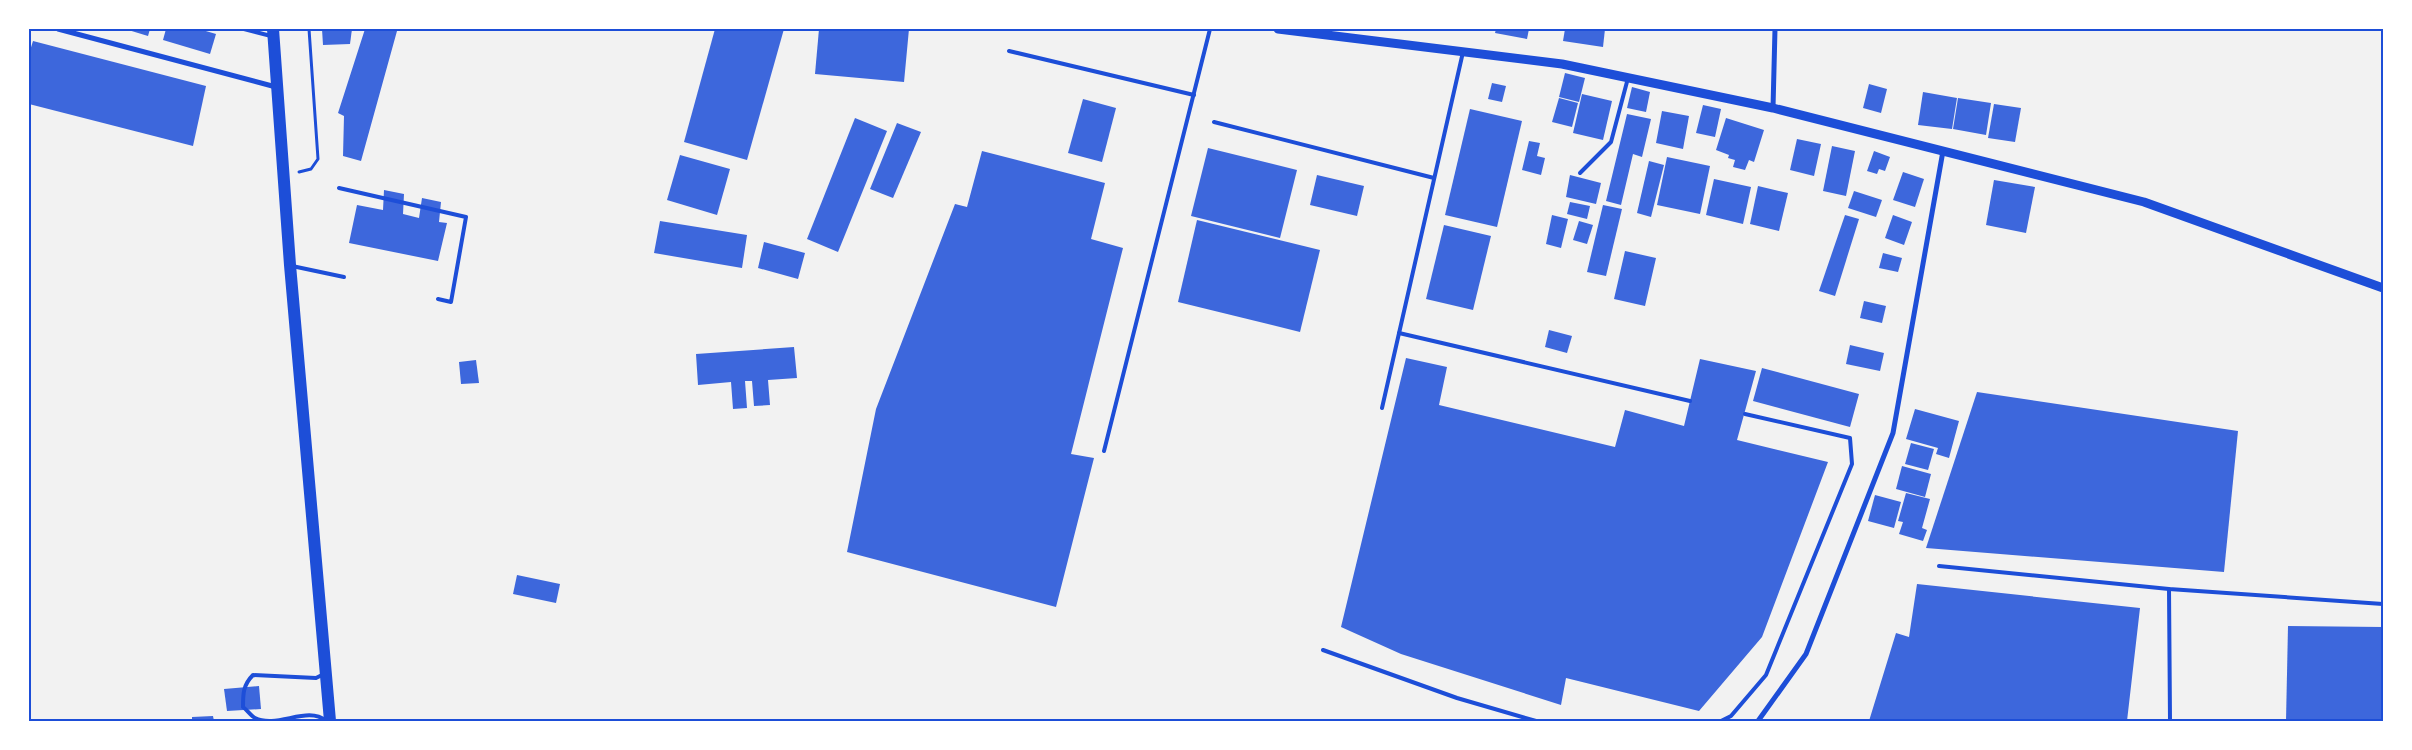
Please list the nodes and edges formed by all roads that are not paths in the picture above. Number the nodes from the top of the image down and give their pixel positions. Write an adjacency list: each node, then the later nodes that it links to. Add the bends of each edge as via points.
1 (58, 29): 10 (street)
2 (244, 29): 6 (lane)
3 (1210, 29): 11 (lane)
4 (1283, 29): 8 (street)
5 (1775, 29): 12 (street)
6 (273, 33): 10 (main road)
7 (1009, 51): 11 (lane)
8 (1463, 51): 9 (street, via 1562,64); 16 (lane)
9 (1628, 78): 12 (street); 15 (lane, via 1611,142)
10 (277, 88): 18 (main road)
11 (1194, 95): 26 (lane)
12 (1773, 108): 14 (street)
13 (1214, 122): 16 (lane)
14 (1943, 150): 20 (street, via 2144,202); 36 (street, via 1894,433 1806,654)
15 (1580, 172)
16 (1434, 178): 22 (lane)
17 (339, 188): 21 (lane, via 466,217 451,302)
18 (290, 265): 19 (lane); 31 (main road)
19 (344, 277)
20 (2383, 288)
21 (438, 299)
22 (1399, 333): 23 (lane); 24 (lane)
23 (1690, 401)
24 (1382, 408)
25 (1745, 414): 35 (lane, via 1850,438 1852,464 1766,675 1731,716)
26 (1104, 451)
27 (1939, 566): 28 (lane)
28 (2169, 589): 29 (lane); 37 (lane)
29 (2383, 604)
30 (1323, 650): 34 (lane, via 1457,698)
31 (326, 673): 32 (lane, via 316,678 253,675 244,689 243,707 261,720 316,715); 33 (main road)
32 (326, 721)
33 (330, 721)
34 (1536, 721)
35 (1721, 721)
36 (1758, 721)
37 (2170, 721)

